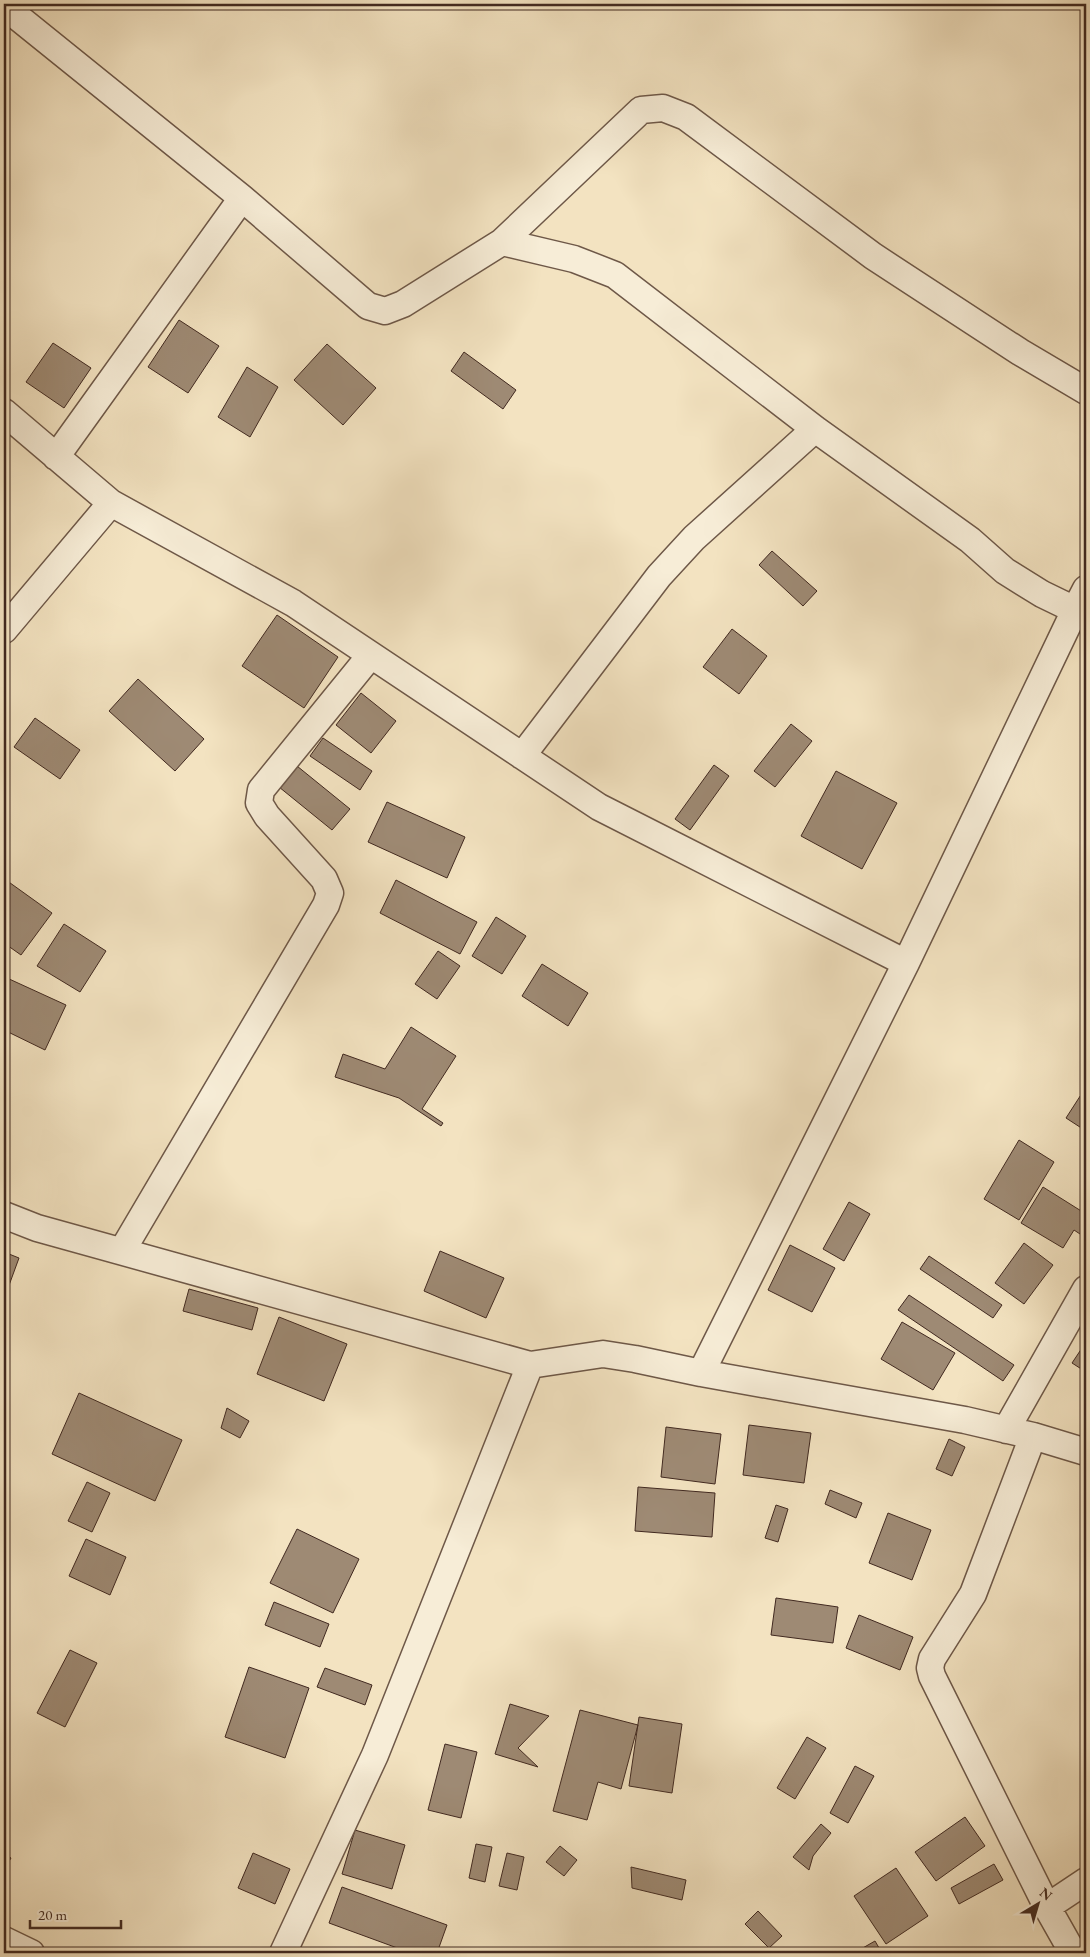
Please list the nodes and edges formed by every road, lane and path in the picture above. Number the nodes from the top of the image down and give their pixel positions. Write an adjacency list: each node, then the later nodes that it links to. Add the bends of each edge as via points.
1 (4, 6): 2 (street)
2 (242, 198): 3 (street, via 368,306 385,311 403,304); 7 (street)
3 (502, 242): 4 (street, via 641,110 663,108 686,117 873,256); 6 (street, via 574,259 614,275)
4 (1086, 391)
5 (4, 412): 7 (street)
6 (815, 429): 9 (street, via 970,540 1005,571 1042,594); 12 (street, via 694,538 659,576)
7 (56, 456): 8 (street)
8 (111, 503): 10 (street); 11 (street, via 285,598)
9 (1080, 599): 13 (street)
10 (4, 630)
11 (370, 656): 12 (street); 15 (street, via 262,790 260,803 267,816 324,878 330,892 326,905)
12 (522, 756): 13 (street, via 599,807)
13 (906, 963): 18 (street)
14 (4, 1215): 15 (street, via 37,1228)
15 (122, 1251): 17 (street)
16 (1086, 1290): 19 (street)
17 (530, 1365): 18 (street, via 603,1354); 26 (street, via 375,1755)
18 (701, 1373): 19 (street)
19 (1006, 1430): 20 (street)
20 (1033, 1436): 21 (street); 23 (street, via 973,1594 932,1659 930,1668)
21 (1086, 1452)
22 (1086, 1881): 23 (street)
23 (1047, 1908): 27 (street)
24 (4, 1940): 25 (street)
25 (31, 1953)
26 (283, 1953)
27 (1073, 1953)

